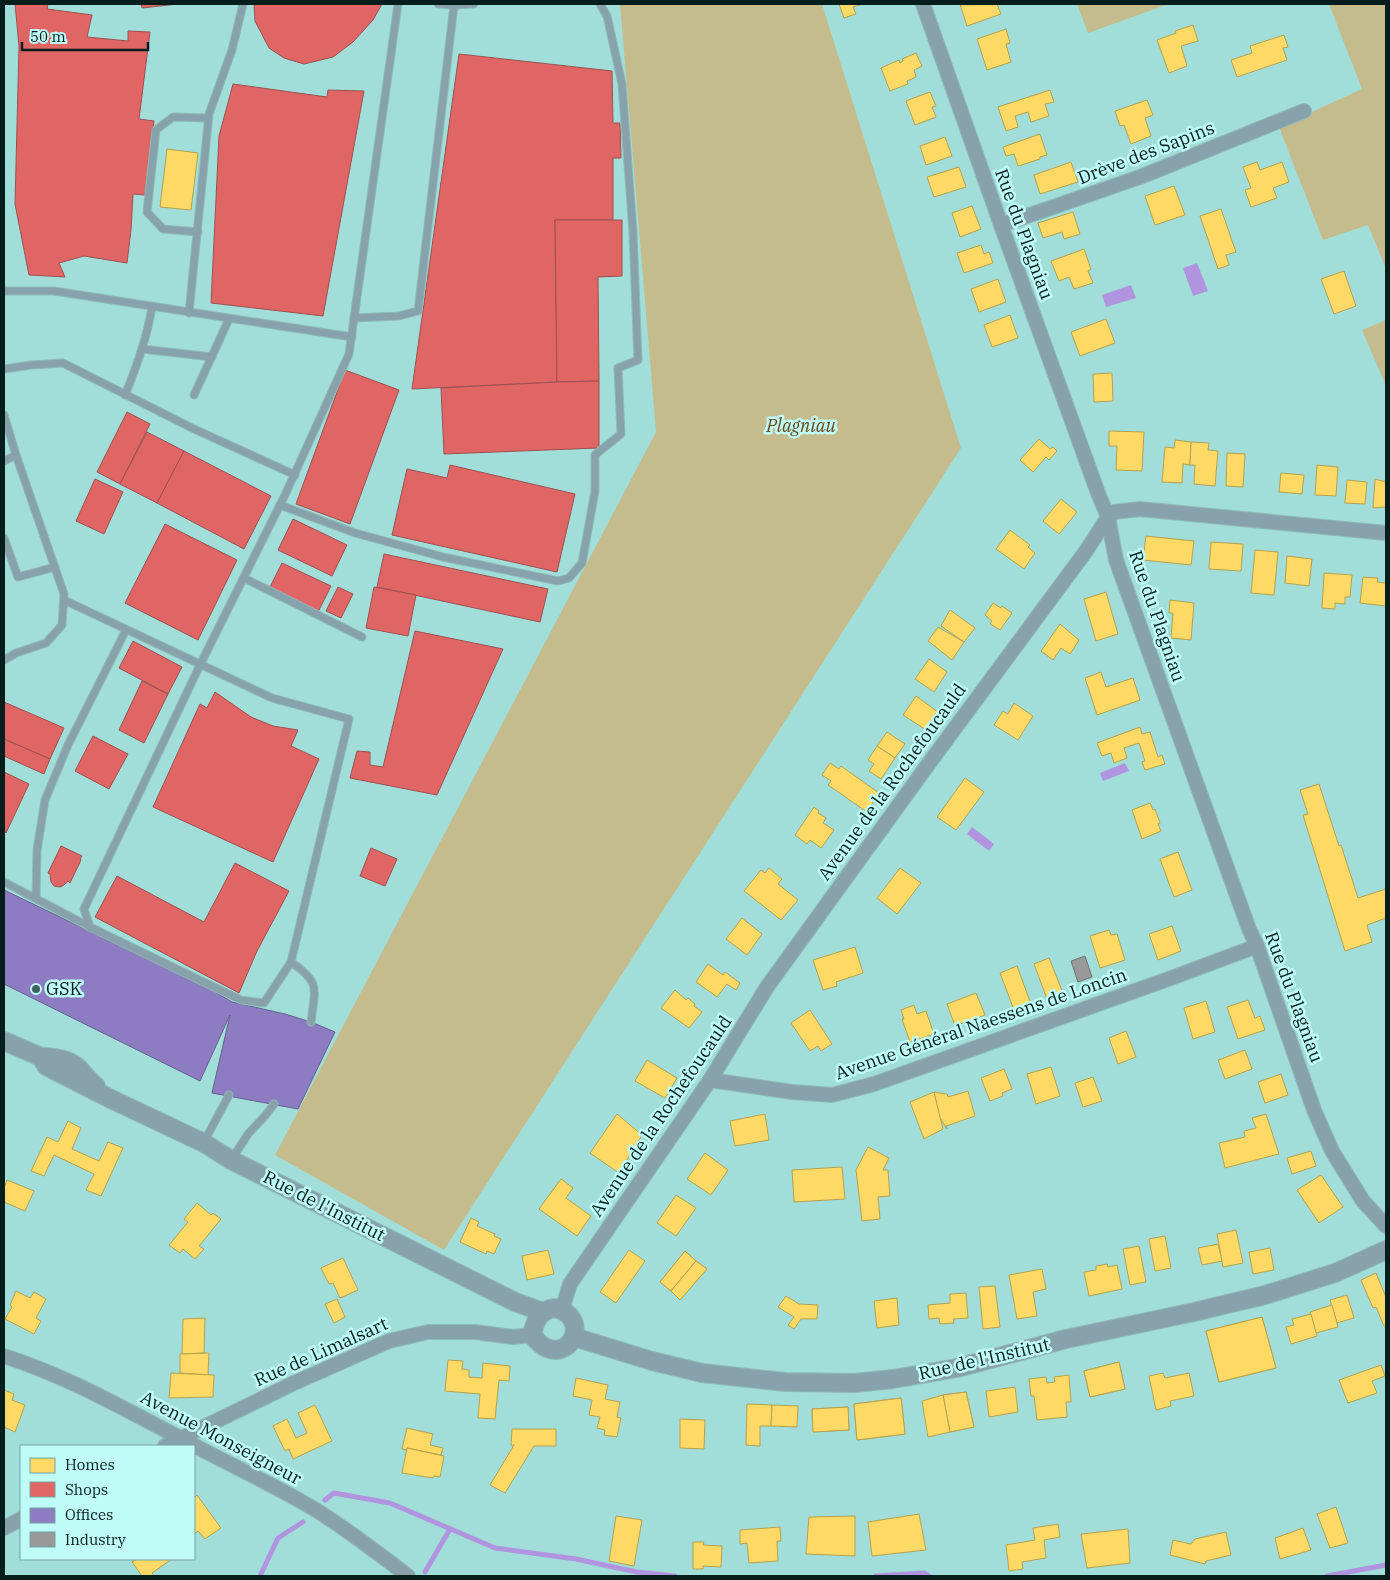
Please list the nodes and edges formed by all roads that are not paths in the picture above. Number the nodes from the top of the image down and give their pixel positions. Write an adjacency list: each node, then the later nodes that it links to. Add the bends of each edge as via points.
1 (243, 4): 9 (lane, via 232,50)
2 (398, 4): 15 (lane)
3 (438, 4): 7 (lane)
4 (474, 4): 7 (lane)
5 (600, 4): 27 (lane, via 607,16 622,84 638,360 618,368 621,434 595,455 595,491 582,563 569,578 558,582 443,557 355,533)
6 (923, 4): 10 (street, Rue du Plagniau)
7 (454, 5): 15 (lane, via 418,310 399,316)
8 (1304, 111): 10 (street, Drève des Sapins, via 1140,177)
9 (208, 118): 11 (lane); 11 (lane, via 173,117 156,130 147,212 163,229)
10 (1001, 226): 28 (street, Rue du Plagniau)
11 (198, 232): 14 (lane)
12 (4, 291): 13 (lane, via 54,291)
13 (152, 307): 14 (lane); 18 (lane)
14 (189, 313): 16 (lane)
15 (354, 318): 17 (lane)
16 (230, 319): 17 (lane); 19 (lane)
17 (352, 337): 26 (lane, via 349,354)
18 (142, 349): 19 (lane); 21 (lane)
19 (212, 357): 22 (lane)
20 (4, 369): 21 (lane, via 63,363)
21 (125, 394): 26 (lane)
22 (194, 395)
23 (4, 415): 24 (lane)
24 (16, 455): 25 (lane); 31 (lane)
25 (4, 461)
26 (295, 475): 27 (lane)
27 (280, 505): 32 (lane)
28 (1108, 517): 29 (street, via 1114,512 1140,509); 41 (street, Rue du Plagniau, via 1119,568 1248,929); 45 (street, Avenue de la Rochefoucauld, via 772,979)
29 (1386, 533)
30 (4, 538): 31 (lane, via 18,577)
31 (55, 567): 33 (lane)
32 (244, 578): 35 (lane); 37 (lane)
33 (64, 600): 34 (lane); 36 (lane, via 62,625 46,643)
34 (126, 630): 37 (lane); 39 (lane, via 68,745 45,800 37,850)
35 (362, 637)
36 (4, 660)
37 (200, 665): 40 (lane, via 84,909); 42 (lane, via 272,698 349,719)
38 (4, 882): 39 (lane)
39 (36, 898): 40 (lane)
40 (90, 927): 42 (lane, via 241,1000 263,1006)
41 (1257, 946): 45 (street, Avenue Général Naessens de Loncin, via 892,1078 832,1095); 50 (street, Rue du Plagniau, via 1314,1110 1332,1151 1363,1201)
42 (290, 962): 43 (lane, via 306,972 315,986)
43 (311, 1022)
44 (4, 1041): 48 (street, Rue de l'Institut, via 41,1057 46,1066 106,1097)
45 (710, 1080): 52 (street, Avenue de la Rochefoucauld, via 570,1284)
46 (229, 1095): 48 (lane)
47 (274, 1104): 49 (lane)
48 (204, 1143): 49 (street, Rue de l'Institut)
49 (231, 1160): 53 (street, Rue de l'Institut, via 515,1302)
50 (1386, 1226)
51 (1386, 1250): 55 (street, Rue de l'Institut, via 1335,1273 1265,1295 957,1368 893,1379 855,1383 785,1382 702,1373)
52 (562, 1310): 53 (street, via 555,1308); 55 (street, via 572,1318)
53 (543, 1312): 54 (street, via 535,1322)
54 (532, 1335): 55 (street, via 541,1345 554,1350 566,1347); 57 (street, Rue de Limalsart, via 514,1337 476,1332 428,1332 389,1340)
55 (574, 1337)
56 (4, 1356): 57 (street, Avenue Monseigneur, via 76,1384)
57 (180, 1439): 58 (street, Rue de Limalsart); 59 (street, Avenue Monseigneur)
58 (167, 1445)
59 (192, 1445)
60 (195, 1446): 63 (street, Avenue Monseigneur, via 314,1510 360,1539)
61 (20, 1520): 62 (street)
62 (4, 1528)
63 (408, 1576)

